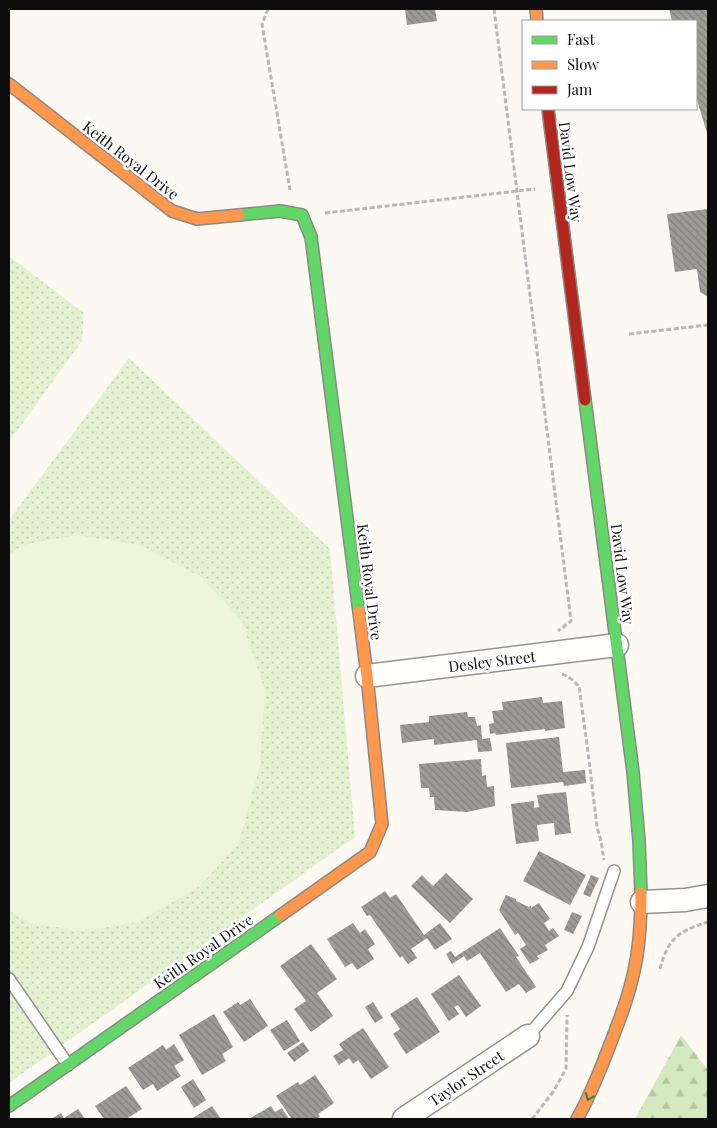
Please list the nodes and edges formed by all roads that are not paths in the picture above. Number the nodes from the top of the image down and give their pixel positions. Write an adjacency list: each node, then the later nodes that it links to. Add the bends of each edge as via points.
1 (9, 84): 4 (street, Keith Royal Drive, via 172,212 197,219 280,211 302,215 311,237)
2 (548, 110): 3 (street, David Low Way)
3 (617, 645): 4 (street, Desley Street); 7 (street, David Low Way, via 633,772)
4 (367, 676): 11 (street, Keith Royal Drive, via 382,824 370,852)
5 (609, 868): 9 (lane, via 588,947 567,991)
6 (708, 896): 7 (street)
7 (642, 902): 10 (street, David Low Way, via 637,957)
8 (9, 979): 11 (lane)
9 (528, 1036): 14 (street, Taylor Street)
10 (611, 1041): 12 (street, David Low Way); 15 (street, David Low Way, one-way to 15)
11 (68, 1065): 13 (street, Keith Royal Drive)
12 (581, 1088)
13 (9, 1106)
14 (404, 1119)
15 (577, 1119)

